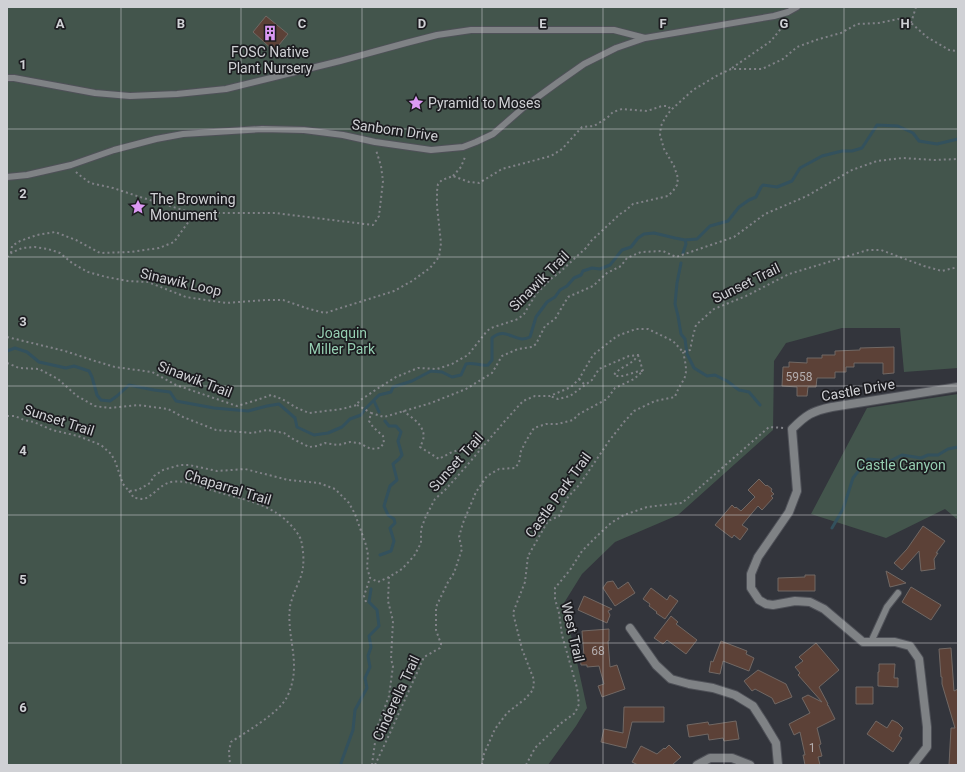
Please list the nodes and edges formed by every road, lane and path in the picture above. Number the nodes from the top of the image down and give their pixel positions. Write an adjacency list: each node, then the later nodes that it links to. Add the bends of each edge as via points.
1 (797, 7): 3 (lane, Sanborn Drive)
2 (916, 7): 4 (path)
3 (788, 12): 5 (lane, Sanborn Drive); 7 (path, Sinawik Trail, via 788,20 771,41)
4 (911, 23): 6 (path, via 927,37 949,50); 7 (path, via 898,19 857,24 841,33 797,47 783,59 762,69)
5 (645, 38): 8 (lane, via 614,30 471,30 437,35 340,62 226,89 177,94 130,96 95,93); 11 (lane, Sanborn Drive, via 616,48 584,64 493,134)
6 (958, 51)
7 (731, 68): 9 (path, Sinawik Trail, via 693,90)
8 (7, 78)
9 (671, 110): 14 (path, via 668,106 647,111 622,109 613,112 594,126 582,127 562,149 551,156 502,169 479,183); 29 (path, Sinawik Trail, via 661,126 660,134 678,178 673,192 668,196 633,204 620,214 536,294 524,314 518,319 490,328 468,355 437,369 418,368 396,377 359,401)
10 (375, 142): 11 (lane, Sanborn Drive, via 431,150); 13 (lane, Sanborn Drive, via 304,130 262,129 183,134 114,150); 16 (path, via 382,166 383,181 378,216 373,225 275,213)
11 (463, 147): 14 (path, via 465,156 461,167)
12 (958, 159): 30 (path, via 902,158 876,161 852,170 807,196 765,214 734,237 676,257 663,251 641,252 627,258 621,266 607,273 593,286 568,297 555,319 545,326 532,347 518,349 502,356 492,373 466,389)
13 (71, 165): 15 (lane, Sanborn Drive); 16 (path, via 78,174 90,182)
14 (453, 176): 17 (path, Sinawik Loop, via 438,184 437,206 441,243 439,257 430,268 394,291 325,312 283,300 226,303 186,297 148,282 128,281 88,272 60,253 48,249 22,248)
15 (7, 177)
16 (193, 213): 17 (path, via 174,242 159,248 100,253 55,232 20,241 12,246)
17 (11, 253): 18 (path, Sinawik Loop)
18 (7, 257)
19 (958, 267): 21 (path, Sunset Trail, via 942,271 881,250 868,250 789,274 714,309 696,325 690,350)
20 (7, 337): 29 (path, Sinawik Trail, via 65,351 115,367 152,372 176,385 237,406 271,395 309,413)
21 (684, 352): 25 (path, Sunset Trail, via 673,341 648,329 636,329 617,336 594,355); 44 (path, Castle Park Trail, via 685,377 675,397 655,401 634,411 568,497 559,516 548,521 528,556 525,582 513,613 522,649 534,680 533,690 507,713 496,729 484,754)
22 (638, 355): 24 (path); 24 (path, via 634,361 614,375 617,377); 26 (path, via 629,356 599,369)
23 (7, 363): 31 (path, via 19,368 39,369 58,378 77,396 95,406 109,408 138,405 168,409 216,430 252,433 267,430 284,434 308,446 350,442 371,449 380,448 384,443 383,436 369,421)
24 (643, 371): 43 (path, Cinderella Trail, via 634,379 615,388 607,399 573,420 534,428 515,468 499,469 487,476 476,492 463,522 459,537 462,549 454,573 436,607 436,630 440,648 424,657)
25 (579, 379): 26 (path); 28 (path, Sunset Trail, via 571,387)
26 (585, 385): 28 (path, via 570,396 558,399)
27 (958, 387): 33 (street, Castle Drive, via 817,410 803,418)
28 (550, 396): 34 (path, Sunset Trail, via 535,396 523,401)
29 (358, 405): 31 (path)
30 (403, 411): 31 (path, via 384,417); 34 (path, via 416,420 423,431 424,437 420,447 439,459 472,445)
31 (371, 413)
32 (7, 416): 35 (path, Sunset Trail, via 15,416 101,445 112,454)
33 (792, 429): 41 (street, via 797,491 789,512 758,557 751,574 751,588 759,600 766,604 810,602 824,609 863,642); 45 (path, West Trail, via 769,428 682,503 647,507 624,515 582,551 555,588 562,635 579,704 575,713 535,748)
34 (482, 449): 36 (path, Sunset Trail, via 435,499 426,516 420,543 414,556 402,569)
35 (129, 491): 37 (path, via 138,490 163,470 180,465 217,470 245,469 288,480 319,483 335,489 349,503 355,514 366,545); 42 (path, Chaparral Trail, via 134,498 144,499 163,484 180,481 191,483 276,512 301,539 303,568 290,606 289,621 294,655 291,686 277,709 231,742)
36 (389, 577): 37 (path, via 378,582); 43 (path, via 388,601 393,621 393,666 389,696 377,728)
37 (370, 578): 39 (path, via 364,596)
38 (898, 593): 41 (lane, via 887,607)
39 (366, 602)
40 (630, 628): 48 (street, via 656,665 671,679 735,695 752,706 776,743)
41 (871, 642): 49 (street, via 895,642 910,646 919,659 927,747)
42 (230, 765)
43 (374, 765)
44 (482, 765)
45 (526, 765)
46 (697, 765): 47 (street, via 710,758 732,758)
47 (750, 765)
48 (778, 765)
49 (912, 765)

